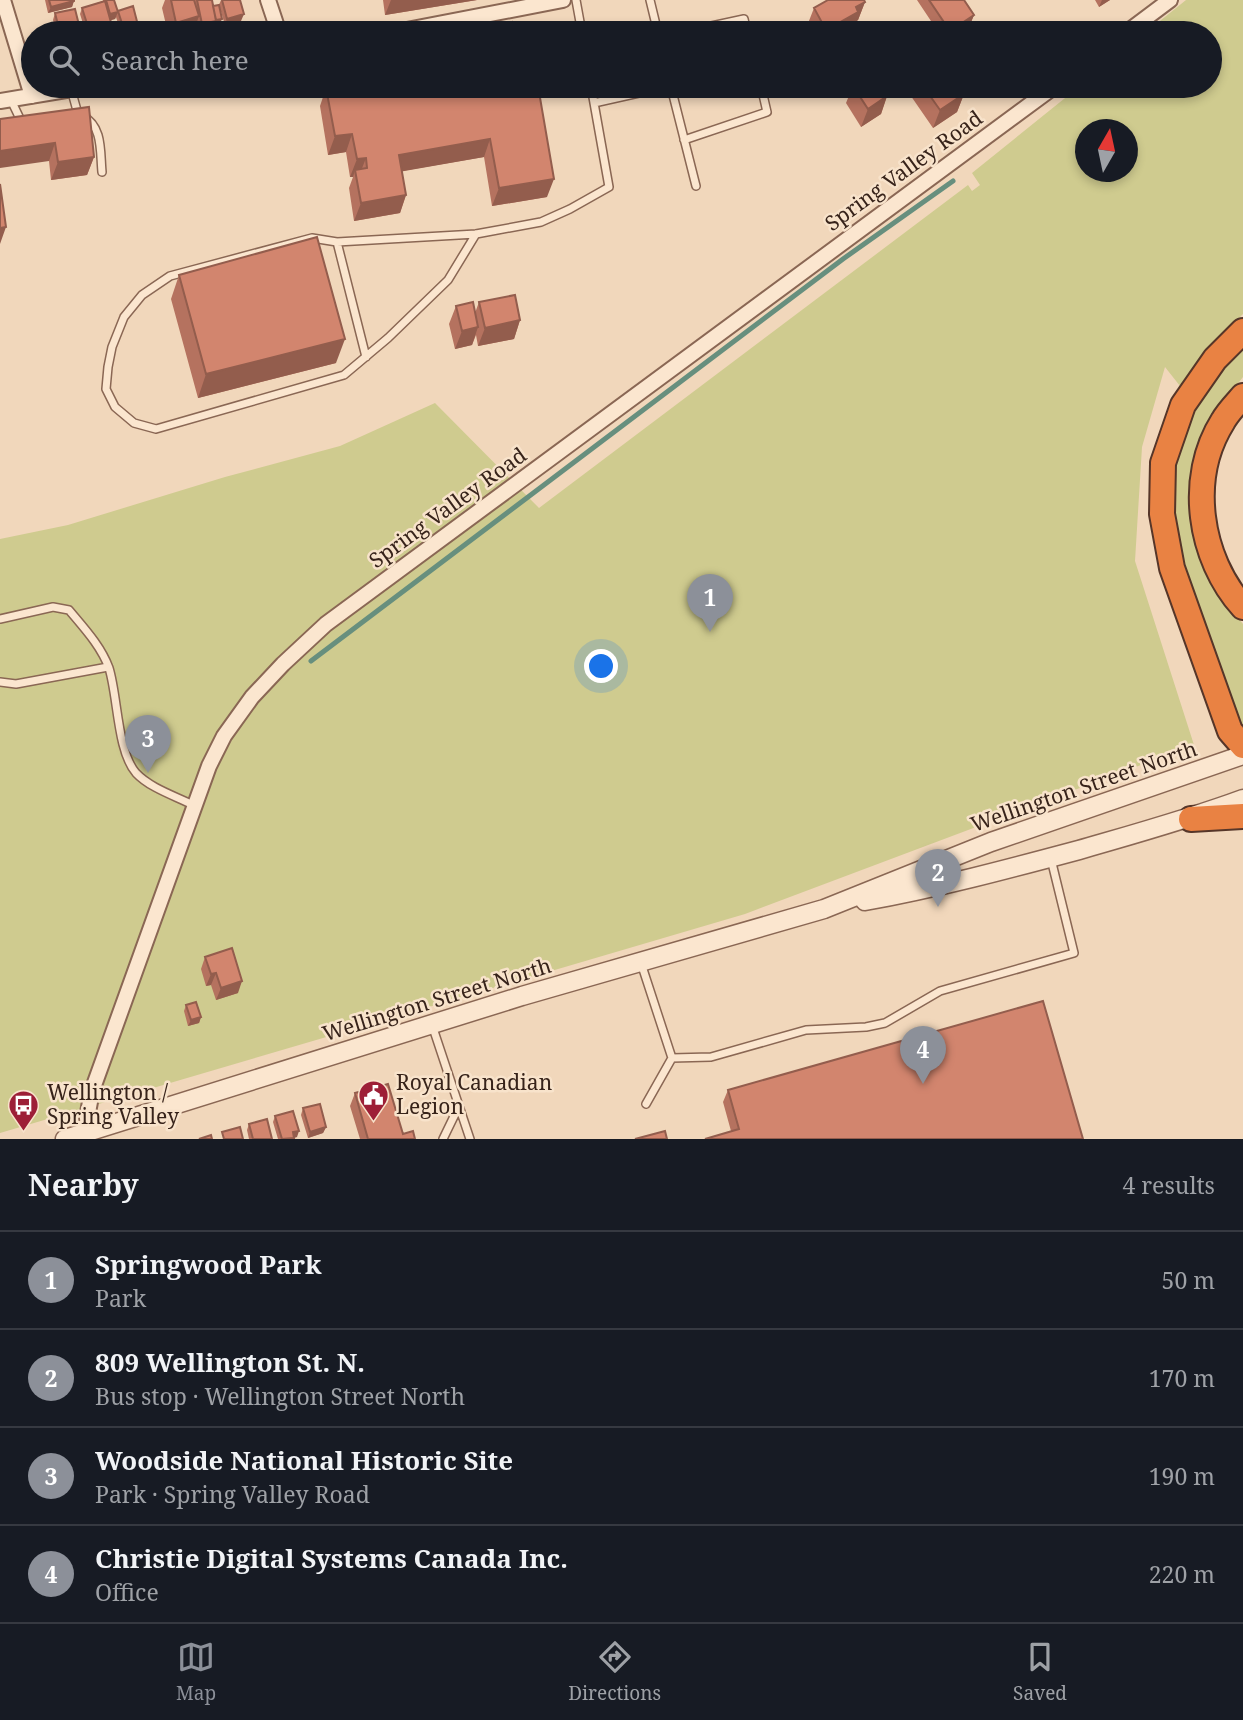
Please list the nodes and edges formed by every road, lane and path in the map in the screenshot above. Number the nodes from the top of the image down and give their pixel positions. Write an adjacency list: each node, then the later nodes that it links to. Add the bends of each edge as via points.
1 (3, 0): 13 (street)
2 (268, 0): 8 (street)
3 (563, 0): 7 (street)
4 (576, 0): 10 (lane)
5 (650, 0): 11 (lane)
6 (1170, 0): 12 (street)
7 (516, 5): 9 (street)
8 (275, 21)
9 (445, 21)
10 (580, 21)
11 (655, 21)
12 (1142, 21)
13 (21, 60)
14 (74, 98): 22 (lane)
15 (593, 98): 21 (lane)
16 (617, 98): 21 (lane)
17 (674, 98): 25 (lane)
18 (764, 98): 25 (lane, via 767,112)
19 (1039, 98): 40 (street, Spring Valley Road, via 326,624 252,697 224,736)
20 (5, 100): 24 (lane, via 21,123)
21 (594, 103): 28 (lane, via 608,187 541,222)
22 (79, 114): 23 (lane); 26 (lane, via 98,131)
23 (67, 116)
24 (32, 121)
25 (684, 139): 27 (lane)
26 (102, 172)
27 (696, 186)
28 (476, 234): 29 (lane); 31 (lane, via 448,280)
29 (337, 242): 31 (lane); 31 (lane, via 312,238 170,276 142,295 124,317 112,347 106,389 115,407 134,423 156,429 344,375)
30 (1243, 331): 37 (highway, via 1215,359 1183,405 1163,463 1162,514 1172,568 1230,731)
31 (366, 357)
32 (1243, 396): 33 (highway, via 1223,421 1202,479 1207,542 1220,573)
33 (1243, 607)
34 (0, 619): 35 (lane, via 52,607 69,610)
35 (108, 667): 36 (lane, via 16,684); 40 (lane, via 127,756 137,774)
36 (0, 681)
37 (1243, 746)
38 (1243, 755): 44 (street, Wellington Street North, via 991,842)
39 (1243, 799): 42 (street, Wellington Street North)
40 (193, 805): 50 (street, Spring Valley Road, via 93,1091)
41 (1243, 816): 42 (highway)
42 (1191, 819): 43 (street, Wellington Street North)
43 (1051, 858): 44 (street, Wellington Street North, via 928,890); 47 (lane, via 1074,953 940,991 885,1023 806,1030 711,1057)
44 (824, 909): 45 (street, Wellington Street North)
45 (641, 962): 46 (street, Wellington Street North); 47 (lane)
46 (432, 1025): 49 (lane); 50 (street, Wellington Street North)
47 (672, 1058): 48 (lane)
48 (646, 1104)
49 (459, 1106): 52 (lane); 53 (lane)
50 (88, 1132): 51 (street, Wellington Street North)
51 (65, 1139)
52 (443, 1139)
53 (470, 1139)

